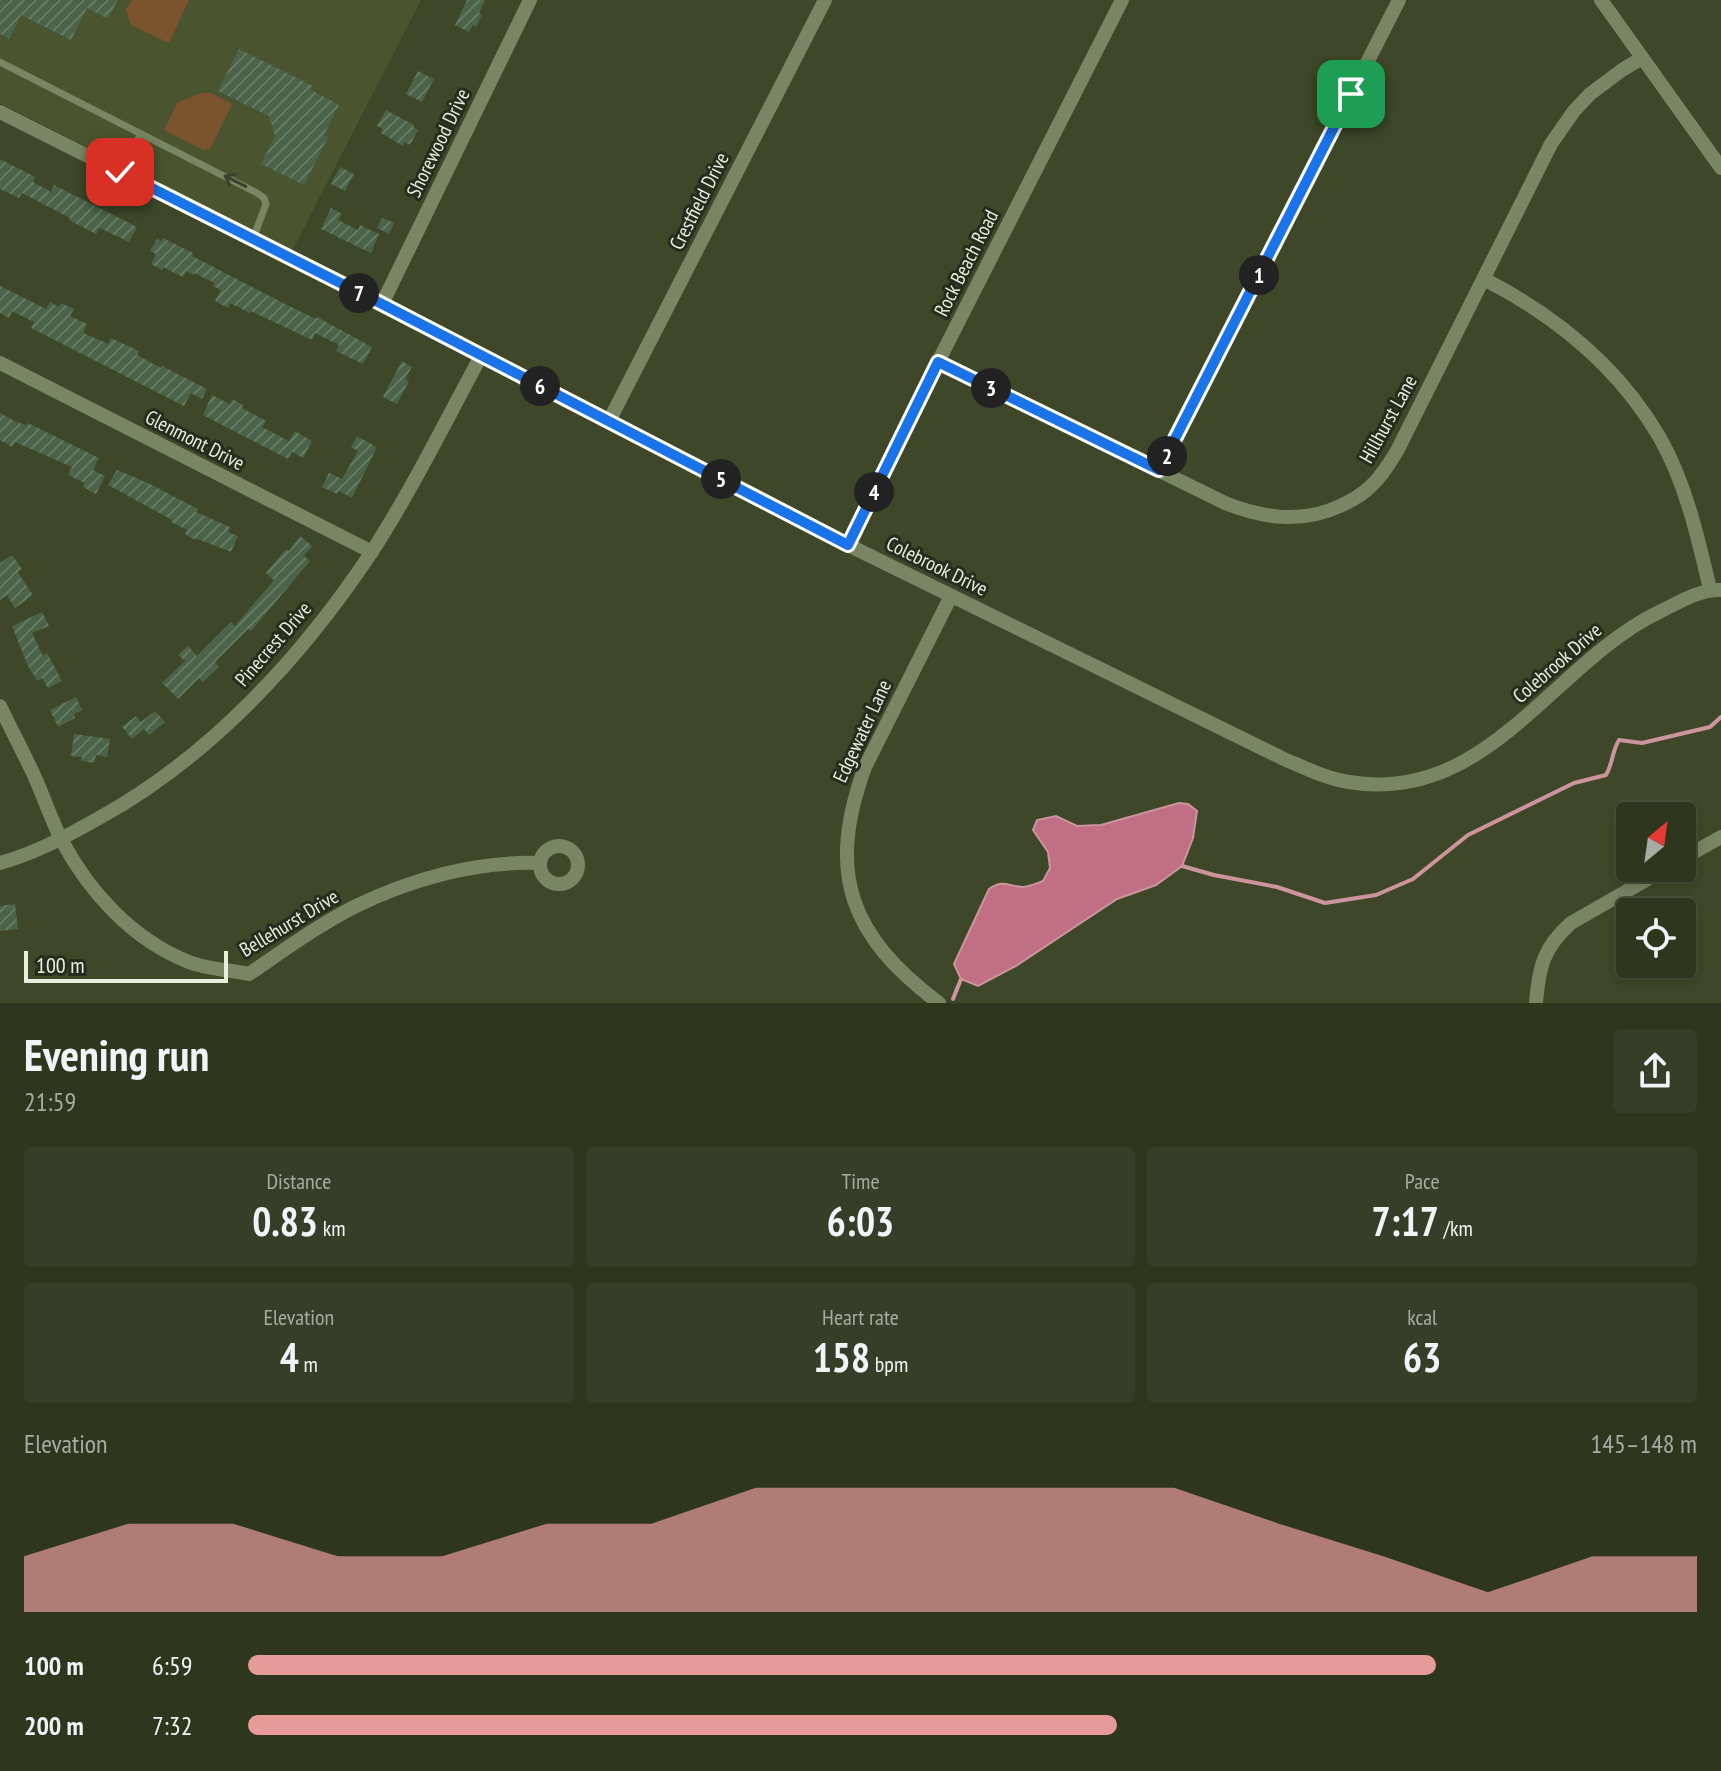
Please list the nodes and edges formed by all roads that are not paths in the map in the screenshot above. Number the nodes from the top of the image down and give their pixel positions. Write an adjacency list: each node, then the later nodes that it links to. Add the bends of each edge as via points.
1 (530, 0): 14 (street, Shorewood Drive)
2 (825, 0): 18 (street, Crestfield Drive)
3 (1122, 0): 16 (street, Rock Beach Road)
4 (1399, 0): 19 (street)
5 (1601, 0): 6 (street)
6 (1642, 58): 10 (street); 13 (street, Hillhurst Lane, via 1590,94 1562,127)
7 (0, 62): 9 (lane)
8 (0, 112): 11 (street, Colebrook Drive)
9 (141, 134): 11 (lane); 12 (lane, one-way to 9, via 265,210 264,198)
10 (1721, 168)
11 (120, 172): 12 (street, Colebrook Drive)
12 (253, 239): 14 (street, Colebrook Drive)
13 (1484, 279): 19 (street, Hillhurst Lane, via 1397,451 1382,475 1352,501 1306,517 1278,518 1225,503); 22 (street, via 1567,331 1634,399 1677,475)
14 (382, 304): 15 (street, Colebrook Drive)
15 (481, 356): 18 (street, Colebrook Drive); 21 (street, Pinecrest Drive)
16 (938, 362): 19 (street, Hillhurst Lane); 20 (street, Rock Beach Road)
17 (0, 363): 21 (street, Glenmont Drive)
18 (609, 421): 20 (street, Colebrook Drive)
19 (1159, 470)
20 (848, 545): 23 (street, Colebrook Drive)
21 (372, 552): 26 (street, Pinecrest Drive, via 306,639 227,723 126,804)
22 (1716, 590): 23 (street, Colebrook Drive, via 1629,628 1475,756 1452,769 1394,784 1348,782 1286,760)
23 (951, 596): 31 (street, Edgewater Lane, via 865,767 854,796 847,846 851,896 864,927 881,951)
24 (0, 706): 26 (street, Bellehurst Drive)
25 (1721, 837): 27 (street)
26 (61, 839): 28 (street, Pinecrest Drive); 29 (street, Bellehurst Drive, via 99,895 144,938 193,964 249,974 352,908 393,890 480,867)
27 (1696, 851)
28 (0, 863)
29 (539, 863)
30 (1643, 882): 32 (street, via 1558,935 1541,966)
31 (939, 1003)
32 (1536, 1003)

